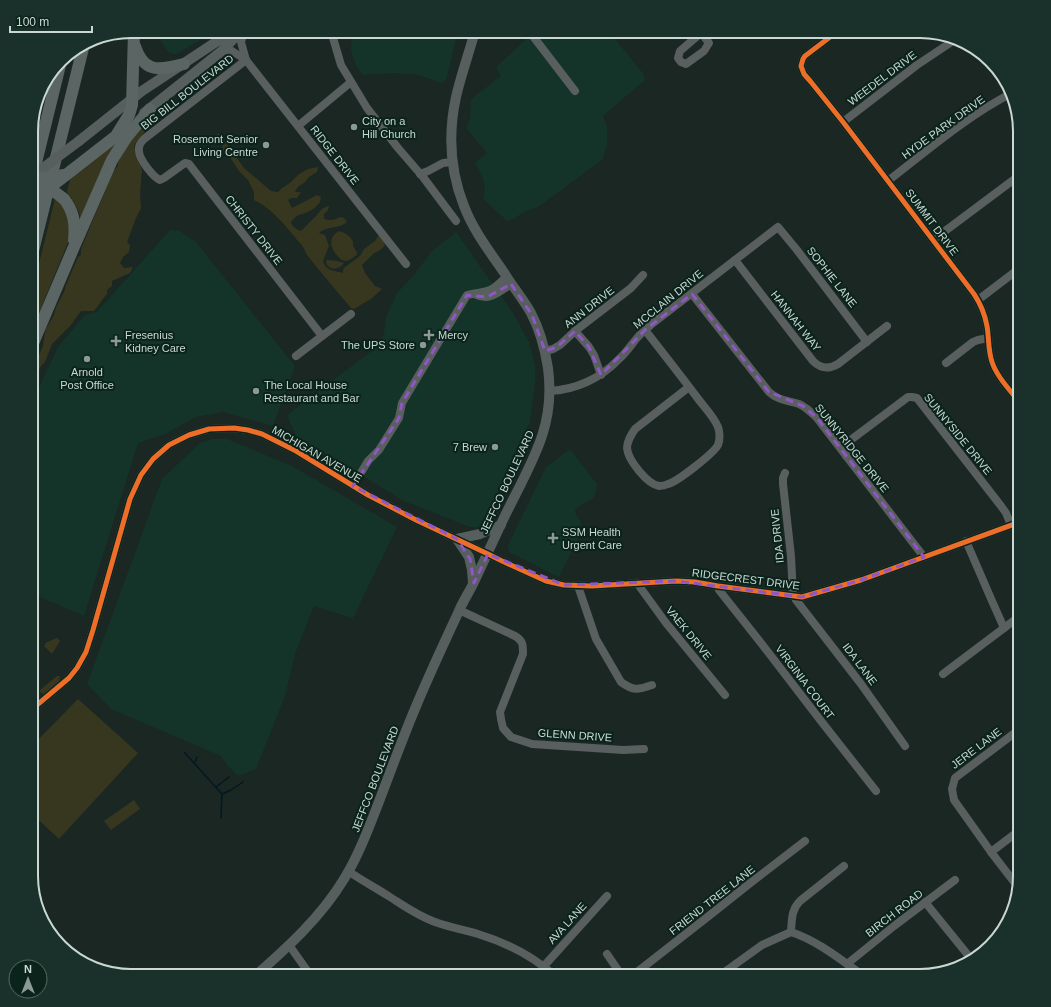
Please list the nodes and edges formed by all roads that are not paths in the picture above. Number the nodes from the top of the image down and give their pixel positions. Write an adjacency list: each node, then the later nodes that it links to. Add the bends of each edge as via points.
1 (134, 38): 9 (highway)
2 (226, 38): 14 (main road)
3 (235, 38): 11 (main road)
4 (242, 38): 13 (street, RIDGE DRIVE)
5 (333, 38): 16 (street, via 339,60)
6 (473, 38): 25 (main road, JEFFCO BOULEVARD, via 456,97 452,125)
7 (535, 38): 17 (street)
8 (829, 38): 21 (street, SUMMIT DRIVE, via 805,56 801,66 804,74)
9 (134, 43): 14 (highway, via 137,53 147,65 165,68); 19 (highway)
10 (950, 43): 21 (street, WEEDEL DRIVE, via 916,65)
11 (223, 50): 13 (street, RIDGE DRIVE, via 232,51); 20 (main road)
12 (82, 52): 38 (highway)
13 (246, 60): 22 (street, RIDGE DRIVE); 31 (street, BIG BILL BOULEVARD, via 142,142 139,154 149,170)
14 (184, 64): 19 (main road)
15 (58, 73): 24 (highway)
16 (351, 82): 22 (street); 28 (street, via 375,118)
17 (575, 91)
18 (1006, 96): 32 (street, HYDE PARK DRIVE, via 970,118)
19 (132, 99): 23 (highway, via 129,115); 27 (main road, bridge)
20 (150, 109): 23 (main road); 40 (highway, via 112,160)
21 (843, 122): 32 (street, SUMMIT DRIVE)
22 (298, 126): 42 (street, RIDGE DRIVE)
23 (116, 136): 26 (highway)
24 (38, 155)
25 (452, 162): 28 (street, via 443,163); 45 (main road, JEFFCO BOULEVARD, via 458,190 468,216)
26 (69, 172): 29 (highway, bridge, via 51,178); 34 (highway, bridge)
27 (38, 174)
28 (420, 174): 36 (street)
29 (38, 177)
30 (1013, 179): 39 (street)
31 (160, 180): 53 (street, CHRISTY DRIVE, via 185,163 189,164)
32 (888, 181): 39 (street, SUMMIT DRIVE)
33 (38, 185): 34 (highway, bridge)
34 (48, 188): 35 (highway, bridge); 40 (highway, bridge, via 64,199 74,217)
35 (38, 196)
36 (456, 221)
37 (778, 227): 41 (street, MCCLAIN DRIVE); 55 (street, SOPHIE LANE)
38 (38, 231)
39 (933, 240): 47 (street, SUMMIT DRIVE)
40 (73, 249): 52 (highway)
41 (735, 260): 46 (street, MCCLAIN DRIVE); 55 (street, HANNAH WAY, via 816,365 833,367)
42 (406, 264)
43 (1013, 273): 47 (street)
44 (643, 276): 51 (street, ANN DRIVE)
45 (509, 280): 56 (main road, JEFFCO BOULEVARD, via 532,314); 65 (street, via 491,289 467,295 402,402 399,418)
46 (692, 294): 50 (street, MCCLAIN DRIVE); 63 (street, SUNNYRIDGE DRIVE, via 769,392 778,399 807,409)
47 (978, 300): 54 (street, SUMMIT DRIVE)
48 (351, 314): 53 (street)
49 (887, 326): 55 (street, HANNAH WAY)
50 (645, 330): 59 (street, MCCLAIN DRIVE, via 620,359); 60 (street)
51 (575, 331): 56 (street, ANN DRIVE, via 556,347); 59 (street, via 589,347)
52 (38, 332)
53 (322, 336): 57 (street)
54 (988, 338): 58 (street, via 973,342); 62 (street, SUMMIT DRIVE, via 995,368)
55 (867, 342)
56 (545, 351): 61 (main road, JEFFCO BOULEVARD)
57 (296, 356)
58 (946, 363)
59 (601, 375): 61 (street, MCCLAIN DRIVE, via 577,386)
60 (689, 387): 60 (street, via 636,429 628,441 630,457 645,478 659,486 678,479 718,445 718,428 715,421)
61 (549, 391): 66 (main road, JEFFCO BOULEVARD, via 547,415 540,442)
62 (1013, 394)
63 (846, 456): 67 (street, SUNNYSIDE DRIVE, via 848,442 908,397 917,398 1001,506); 71 (street, SUNNYRIDGE DRIVE)
64 (785, 473): 76 (street, IDA DRIVE, via 783,484)
65 (353, 486): 68 (street, MICHIGAN AVENUE); 83 (street, MICHIGAN AVENUE, via 280,442 248,430 209,429 169,445 145,468 132,494 91,637 82,659 66,681)
66 (501, 525): 68 (main road, via 480,534); 70 (main road, JEFFCO BOULEVARD)
67 (1011, 525): 69 (street, RIDGECREST DRIVE)
68 (457, 539): 70 (street, MICHIGAN AVENUE); 73 (main road, via 469,557)
69 (966, 541): 71 (street, RIDGECREST DRIVE); 79 (street)
70 (488, 554): 73 (main road, JEFFCO BOULEVARD); 74 (street, RIDGECREST DRIVE, via 552,583)
71 (924, 557): 76 (street, RIDGECREST DRIVE, via 861,580 802,597)
72 (637, 582): 74 (street, RIDGECREST DRIVE); 75 (street, RIDGECREST DRIVE, via 676,581); 82 (street, VAEK DRIVE, via 666,623)
73 (474, 584): 77 (main road, JEFFCO BOULEVARD)
74 (578, 586): 81 (street, via 596,639 621,682 635,689)
75 (718, 586): 76 (street, RIDGECREST DRIVE); 87 (street, VIRGINIA COURT)
76 (794, 596): 85 (street, IDA LANE, via 862,684)
77 (459, 610): 86 (street, GLENN DRIVE, via 522,640 523,654 500,712 503,728 510,737 532,744); 92 (main road, JEFFCO BOULEVARD, via 416,706 366,836)
78 (1013, 621): 79 (street)
79 (1004, 628): 80 (street)
80 (943, 674)
81 (652, 685)
82 (726, 695)
83 (38, 704)
84 (1013, 733): 90 (street, JERE LANE, via 955,778 952,789 954,800)
85 (905, 746)
86 (644, 749)
87 (876, 791)
88 (1013, 835): 90 (street)
89 (805, 841): 107 (street, FRIEND TREE LANE)
90 (991, 852): 94 (street, JERE LANE)
91 (844, 866): 97 (street, via 795,906 792,912)
92 (348, 871): 98 (main road, JEFFCO BOULEVARD, via 315,918); 102 (street, via 415,913 503,943)
93 (956, 880): 96 (street, BIRCH ROAD)
94 (1013, 880)
95 (607, 896): 102 (street, AVA LANE)
96 (925, 902): 100 (street); 101 (street, BIRCH ROAD)
97 (791, 932): 101 (street, via 807,938); 108 (street, via 762,945)
98 (289, 945): 103 (main road, JEFFCO BOULEVARD); 104 (street)
99 (607, 954): 106 (street)
100 (968, 955)
101 (848, 964): 109 (street)
102 (544, 966): 105 (street)
103 (263, 969)
104 (306, 969)
105 (547, 969)
106 (617, 969)
107 (641, 969)
108 (729, 969)
109 (855, 969)

